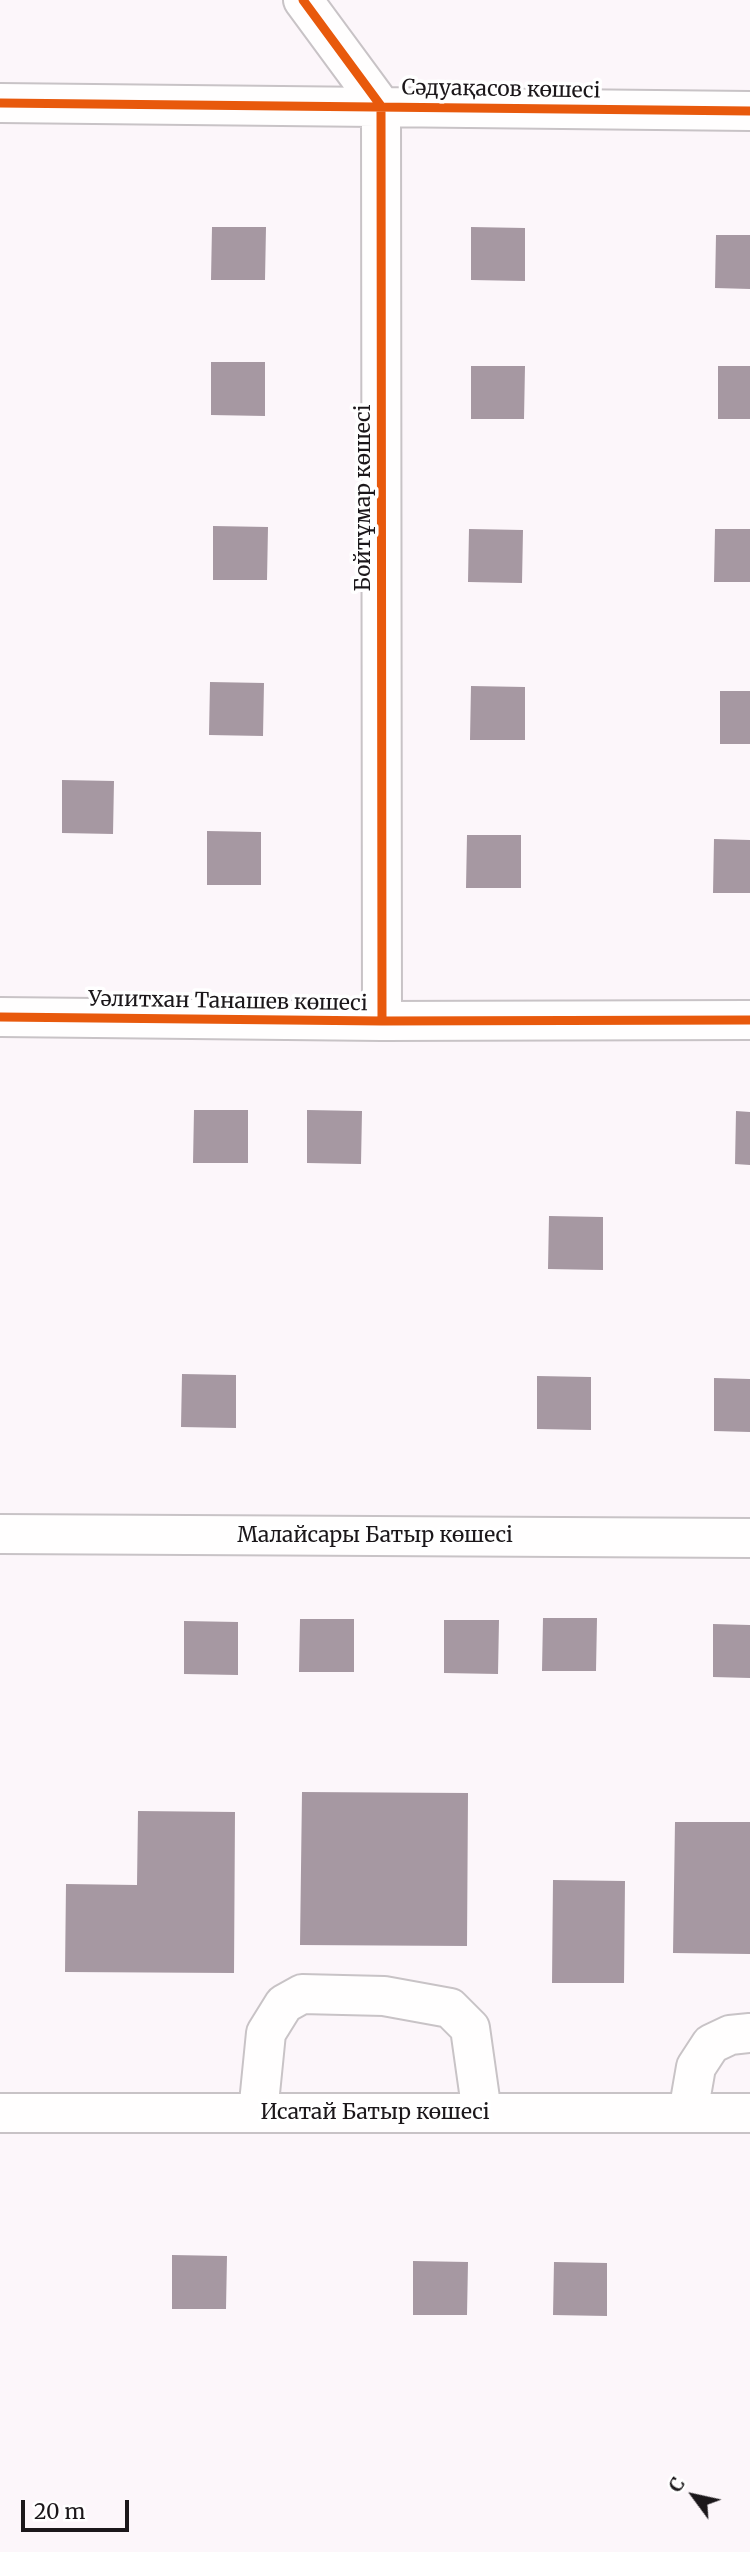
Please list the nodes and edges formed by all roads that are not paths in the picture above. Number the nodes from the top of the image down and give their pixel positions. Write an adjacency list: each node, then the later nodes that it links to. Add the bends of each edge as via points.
1 (303, 0): 3 (street)
2 (0, 103): 3 (street, Сәдуақасов көшесі)
3 (382, 106): 4 (street, Сәдуақасов көшесі); 7 (street, Бойтұмар көшесі)
4 (750, 111)
5 (0, 1017): 7 (street, Уәлитхан Танашев көшесі)
6 (750, 1020): 7 (street, Уәлитхан Танашев көшесі)
7 (382, 1021)
8 (0, 1534): 9 (street, Малайсары Батыр көшесі)
9 (750, 1538)
10 (750, 2033): 14 (street, via 730,2035 711,2044 696,2067)
11 (0, 2113): 12 (street, Исатай Батыр көшесі)
12 (258, 2113): 13 (street, Исатай Батыр көшесі); 13 (street, via 266,2033 284,2004 302,1994 384,1996 450,2008 470,2028)
13 (482, 2113): 14 (street, Исатай Батыр көшесі)
14 (688, 2113): 15 (street, Исатай Батыр көшесі)
15 (750, 2113)

